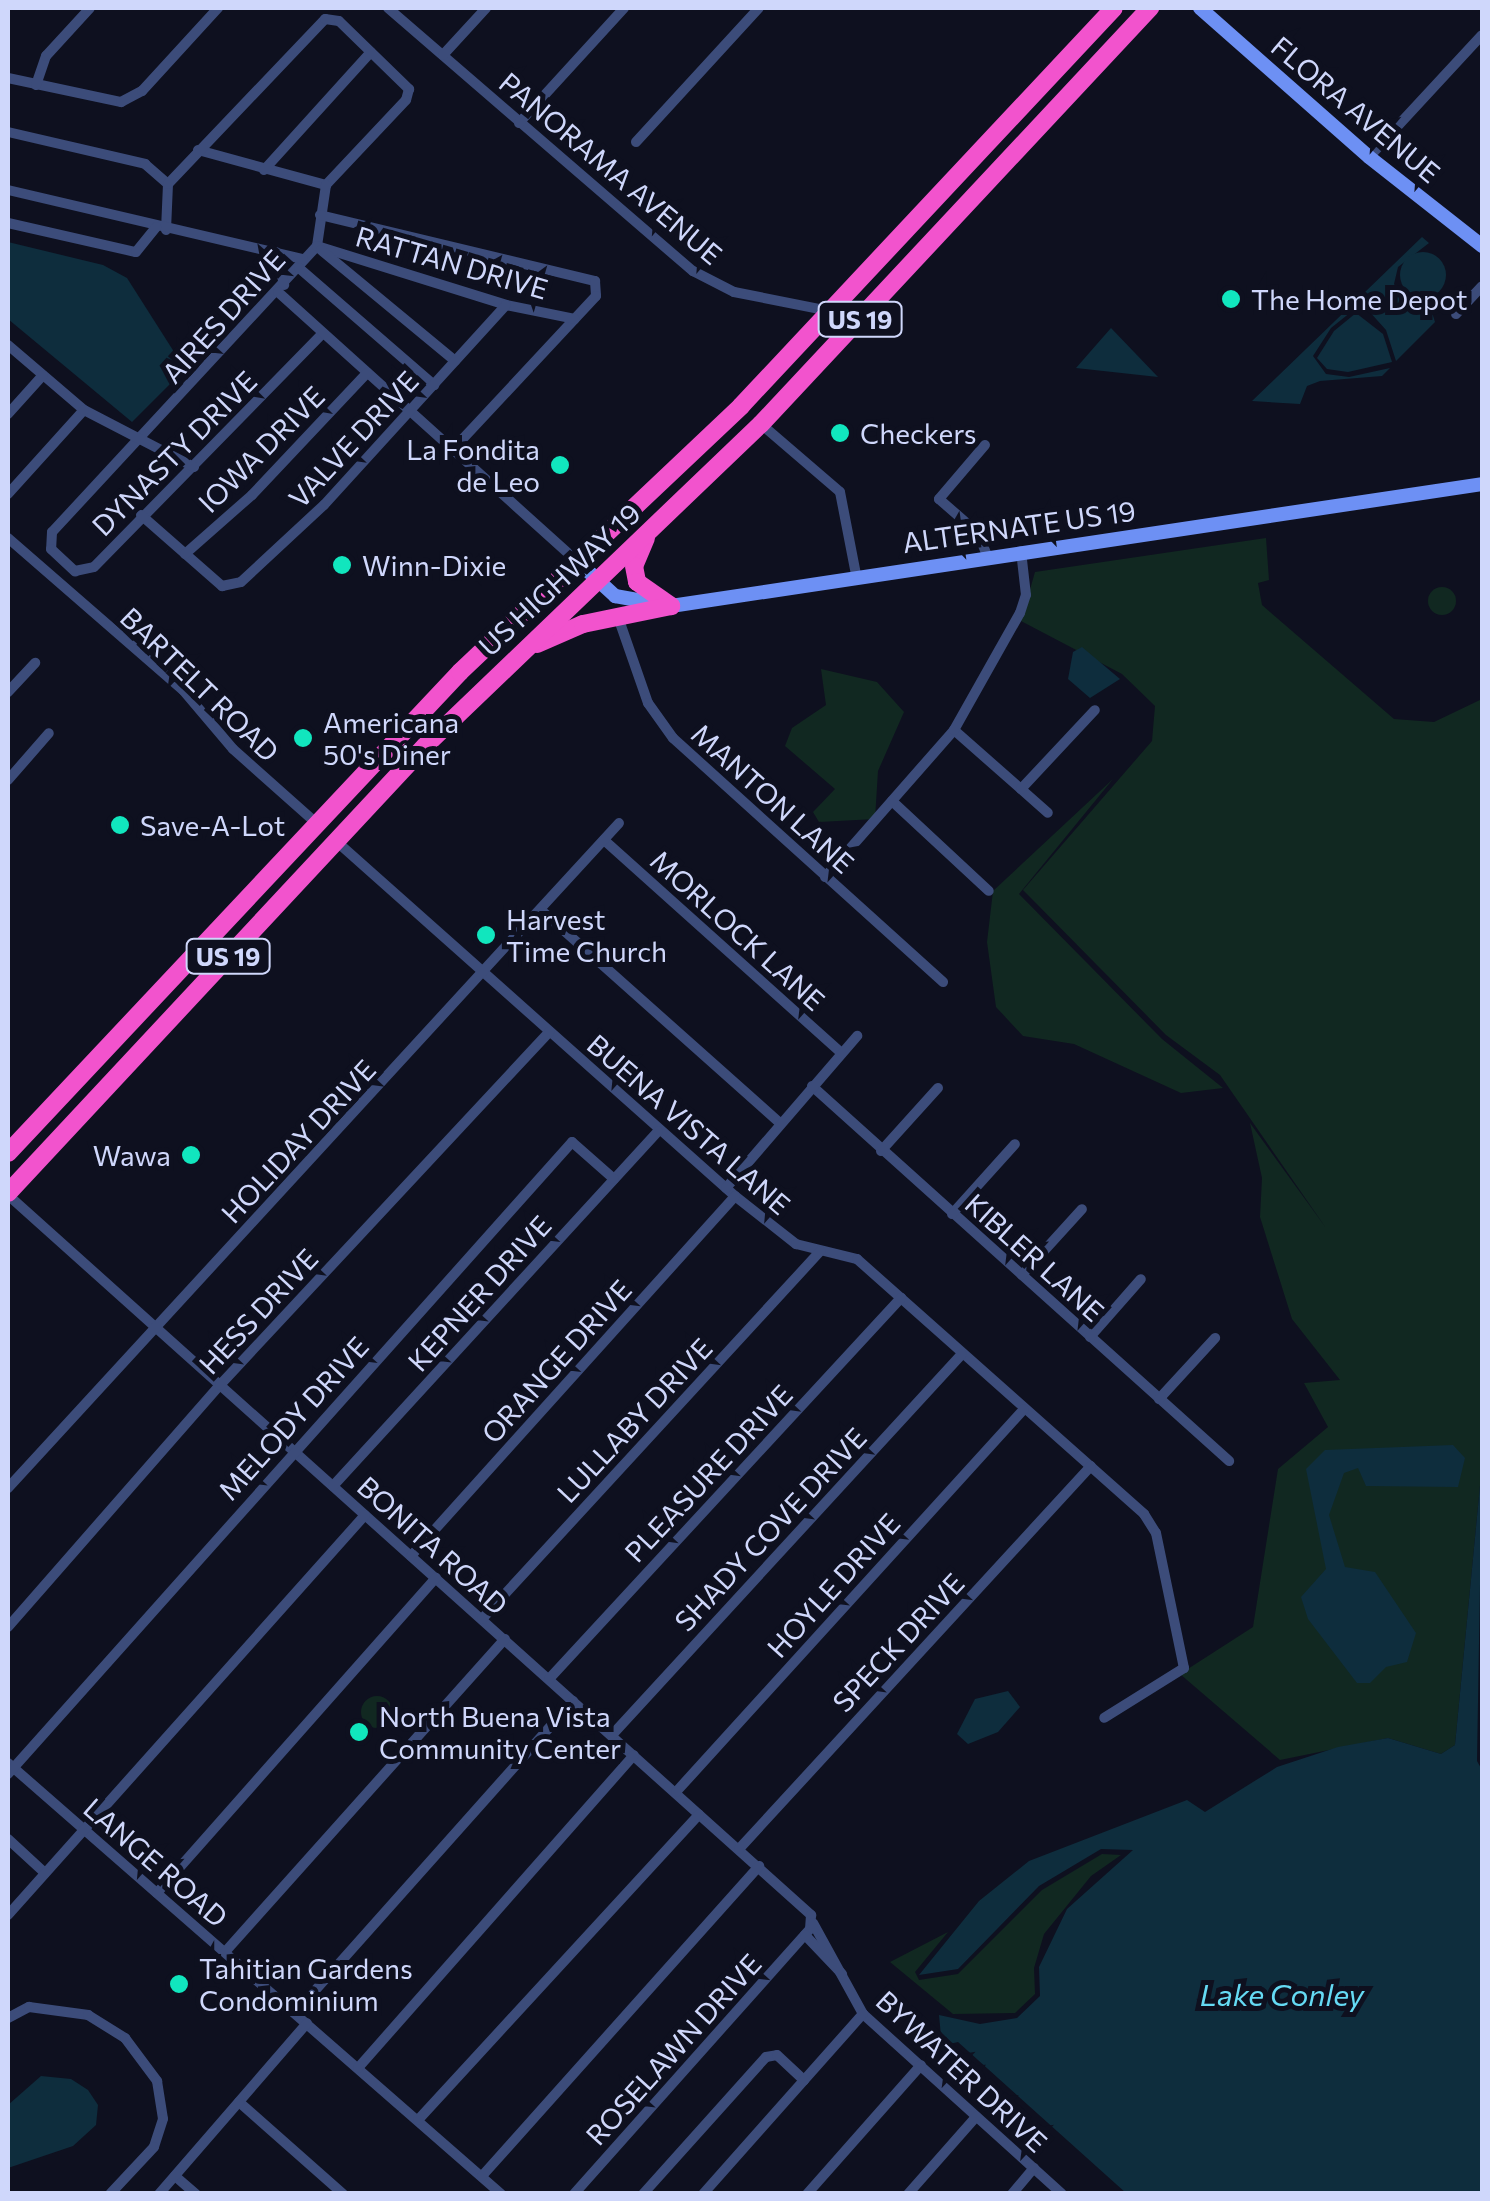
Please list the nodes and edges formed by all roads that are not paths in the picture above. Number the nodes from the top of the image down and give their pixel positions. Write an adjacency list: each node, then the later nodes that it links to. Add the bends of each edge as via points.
1 (90, 8): 14 (street, via 46,56)
2 (218, 8): 14 (street, via 131,98 98,99)
3 (388, 8): 12 (street, PANORAMA AVENUE)
4 (486, 8): 12 (street)
5 (624, 8): 15 (street)
6 (759, 8): 17 (street)
7 (1114, 8): 24 (highway, US HIGHWAY 19 / US 19)
8 (1150, 8): 34 (highway, US HIGHWAY 19 / US 19)
9 (1200, 8): 19 (main road, FLORA AVENUE)
10 (1482, 36): 19 (street)
11 (371, 52): 18 (street, via 339,22 318,22); 20 (street); 22 (street, via 406,83 406,100)
12 (443, 55): 15 (street, PANORAMA AVENUE)
13 (8, 78): 14 (street)
14 (36, 85)
15 (519, 123): 36 (street, PANORAMA AVENUE, via 692,272 734,292)
16 (8, 132): 21 (street, via 144,164)
17 (636, 142)
18 (198, 150): 20 (street); 21 (street)
19 (1369, 158): 29 (main road, FLORA AVENUE)
20 (264, 170): 22 (street)
21 (168, 184): 27 (street)
22 (326, 186): 25 (street, AIRES DRIVE)
23 (8, 190): 27 (street)
24 (921, 215): 34 (highway, via 910,241 871,284); 36 (highway, US HIGHWAY 19 / US 19)
25 (320, 216): 28 (street, AIRES DRIVE); 38 (street, via 591,278 596,296)
26 (8, 222): 27 (street, via 136,252)
27 (161, 229): 30 (street)
28 (317, 246): 31 (street, AIRES DRIVE); 35 (street, RATTAN DRIVE); 41 (street)
29 (1482, 246)
30 (276, 252): 31 (street); 33 (street)
31 (301, 264): 33 (street, AIRES DRIVE); 44 (street)
32 (1482, 286): 37 (street)
33 (281, 288): 39 (street); 49 (street, AIRES DRIVE)
34 (875, 303): 48 (highway, US HIGHWAY 19 / US 19)
35 (506, 305): 38 (street, RATTAN DRIVE); 41 (street, VALVE DRIVE)
36 (831, 311): 52 (highway, via 832,335); 63 (highway, US HIGHWAY 19 / US 19, via 704,444)
37 (1456, 314)
38 (575, 319): 51 (street)
39 (323, 333): 42 (street); 53 (street, DYNASTY DRIVE)
40 (8, 345): 43 (street)
41 (454, 361): 44 (street, VALVE DRIVE)
42 (367, 373): 46 (street); 61 (street, IOWA DRIVE, via 252,495)
43 (43, 375): 45 (street); 47 (street)
44 (434, 385): 46 (street, VALVE DRIVE)
45 (84, 410): 49 (street); 55 (street)
46 (412, 410): 51 (street); 61 (street, VALVE DRIVE, via 241,582 222,586)
47 (8, 414)
48 (761, 424): 52 (highway, US HIGHWAY 19 / US 19); 64 (street, via 840,492)
49 (142, 440): 53 (street); 59 (street, AIRES DRIVE, via 52,532)
50 (985, 445): 62 (street, via 939,498 978,533)
51 (456, 446): 63 (street)
52 (736, 449): 57 (highway, US HIGHWAY 19 / US 19)
53 (194, 467): 56 (street, DYNASTY DRIVE)
54 (1482, 484): 60 (main road, ALTERNATE US 19)
55 (8, 494)
56 (140, 515): 59 (street, DYNASTY DRIVE, via 88,571 76,572); 61 (street)
57 (650, 531): 65 (highway, US HIGHWAY 19 / US 19); 66 (highway, via 635,574 646,592)
58 (8, 538): 79 (street, BARTELT ROAD, via 183,690 233,749)
59 (51, 550)
60 (1021, 551): 62 (main road, ALTERNATE US 19); 73 (street, via 1026,594 1020,613)
61 (185, 554)
62 (987, 556): 64 (main road, ALTERNATE US 19)
63 (577, 562): 65 (main road, ALTERNATE US 19); 72 (highway, US HIGHWAY 19 / US 19, via 460,672)
64 (856, 574): 66 (main road, ALTERNATE US 19)
65 (596, 579): 66 (main road, ALTERNATE US 19, via 624,600); 68 (highway, US HIGHWAY 19 / US 19)
66 (671, 606): 67 (highway)
67 (618, 617): 68 (highway); 83 (street, MANTON LANE, via 662,725)
68 (519, 652): 82 (highway, US HIGHWAY 19 / US 19)
69 (35, 663): 70 (street)
70 (8, 692)
71 (1095, 710): 76 (street)
72 (413, 728): 79 (highway, US HIGHWAY 19 / US 19); 82 (highway, via 344,812)
73 (954, 730): 76 (street); 77 (street)
74 (49, 733): 75 (street)
75 (8, 780)
76 (1021, 789): 78 (street)
77 (892, 801): 83 (street); 84 (street)
78 (1048, 813)
79 (316, 823): 97 (highway, US HIGHWAY 19 / US 19)
80 (618, 823): 81 (street, HOLIDAY DRIVE)
81 (604, 840): 85 (street, HOLIDAY DRIVE); 90 (street, MORLOCK LANE)
82 (336, 841): 86 (street, BUENA VISTA LANE); 100 (highway, US HIGHWAY 19 / US 19)
83 (826, 877): 87 (street, MANTON LANE)
84 (989, 892)
85 (542, 911): 86 (street, HOLIDAY DRIVE); 93 (street)
86 (484, 972): 88 (street, BUENA VISTA LANE); 107 (street, HOLIDAY DRIVE)
87 (943, 982)
88 (549, 1032): 94 (street, BUENA VISTA LANE); 111 (street, HESS DRIVE)
89 (856, 1036): 90 (street, ORANGE DRIVE)
90 (841, 1053): 91 (street, ORANGE DRIVE)
91 (812, 1086): 93 (street, ORANGE DRIVE); 96 (street, KIBLER LANE)
92 (938, 1088): 96 (street)
93 (780, 1123): 99 (street, ORANGE DRIVE)
94 (658, 1131): 98 (street, KEPNER DRIVE); 99 (street, BUENA VISTA LANE)
95 (1014, 1144): 102 (street)
96 (882, 1151): 102 (street, KIBLER LANE)
97 (8, 1153)
98 (614, 1179): 114 (street, MELODY DRIVE, via 572,1142); 117 (street, KEPNER DRIVE)
99 (730, 1192): 103 (street, BUENA VISTA LANE, via 785,1237); 120 (street, ORANGE DRIVE)
100 (8, 1194): 107 (street, BONITA ROAD)
101 (1082, 1209): 104 (street)
102 (952, 1214): 104 (street, KIBLER LANE)
103 (820, 1251): 106 (street, BUENA VISTA LANE, via 856,1259); 122 (street, LULLABY DRIVE)
104 (1022, 1275): 108 (street, KIBLER LANE)
105 (1141, 1279): 108 (street)
106 (900, 1298): 110 (street, BUENA VISTA LANE); 125 (street, PLEASURE DRIVE)
107 (156, 1328): 111 (street, BONITA ROAD); 118 (street, HOLIDAY DRIVE)
108 (1090, 1337): 112 (street, KIBLER LANE)
109 (1214, 1338): 112 (street)
110 (962, 1354): 113 (street, BUENA VISTA LANE); 128 (street, SHADY COVE DRIVE)
111 (220, 1385): 114 (street, BONITA ROAD); 123 (street, HESS DRIVE)
112 (1159, 1398): 115 (street, KIBLER LANE)
113 (1024, 1409): 116 (street, BUENA VISTA LANE); 131 (street, HOYLE DRIVE)
114 (293, 1450): 117 (street, BONITA ROAD); 130 (street, MELODY DRIVE)
115 (1229, 1461)
116 (1091, 1466): 127 (street, BUENA VISTA LANE, via 1156,1533 1184,1668); 135 (street, SPECK DRIVE)
117 (333, 1486): 119 (street, BONITA ROAD)
118 (8, 1488)
119 (365, 1514): 120 (street, BONITA ROAD); 133 (street)
120 (412, 1556): 121 (street, BONITA ROAD)
121 (436, 1578): 122 (street, BONITA ROAD); 138 (street)
122 (482, 1619): 124 (street, BONITA ROAD)
123 (8, 1627)
124 (505, 1640): 125 (street, BONITA ROAD); 142 (street)
125 (549, 1679): 126 (street, BONITA ROAD)
126 (574, 1701): 128 (street, BONITA ROAD); 144 (street)
127 (1104, 1718)
128 (612, 1735): 129 (street, BONITA ROAD)
129 (634, 1755): 131 (street, BONITA ROAD); 149 (street)
130 (9, 1768): 133 (street, LANGE ROAD)
131 (676, 1792): 132 (street, BONITA ROAD)
132 (700, 1814): 135 (street, BONITA ROAD); 153 (street)
133 (83, 1829): 137 (street); 138 (street, LANGE ROAD)
134 (8, 1839): 137 (street)
135 (739, 1849): 136 (street, BONITA ROAD)
136 (759, 1866): 140 (street, BONITA ROAD); 156 (street)
137 (46, 1873): 139 (street)
138 (157, 1893): 142 (street, LANGE ROAD)
139 (8, 1915)
140 (813, 1922): 141 (street); 143 (street, BYWATER DRIVE)
141 (805, 1935): 143 (street, BYWATER DRIVE); 162 (street, ROSELAWN DRIVE)
142 (226, 1952): 144 (street, LANGE ROAD)
143 (842, 1974): 145 (street, BYWATER DRIVE)
144 (295, 2013): 147 (street, LANGE ROAD)
145 (863, 2014): 148 (street, BYWATER DRIVE); 150 (street)
146 (8, 2018): 157 (street, via 29,2006 88,2016 125,2038 158,2081 162,2119 154,2147)
147 (307, 2024): 149 (street, LANGE ROAD); 151 (street)
148 (921, 2065): 152 (street, BYWATER DRIVE); 165 (street)
149 (358, 2068): 153 (street, LANGE ROAD)
150 (804, 2080): 163 (street, via 777,2055 766,2057); 164 (street)
151 (239, 2102): 155 (street); 160 (street)
152 (976, 2118): 154 (street, BYWATER DRIVE); 166 (street)
153 (418, 2120): 156 (street, LANGE ROAD)
154 (1034, 2168): 167 (street); 168 (street, BYWATER DRIVE)
155 (175, 2176): 158 (street); 159 (street)
156 (482, 2176): 161 (street, LANGE ROAD)
157 (110, 2194)
158 (159, 2194)
159 (196, 2194)
160 (343, 2194)
161 (501, 2194)
162 (574, 2194)
163 (643, 2194)
164 (703, 2194)
165 (806, 2194)
166 (908, 2194)
167 (1012, 2194)
168 (1062, 2194)

